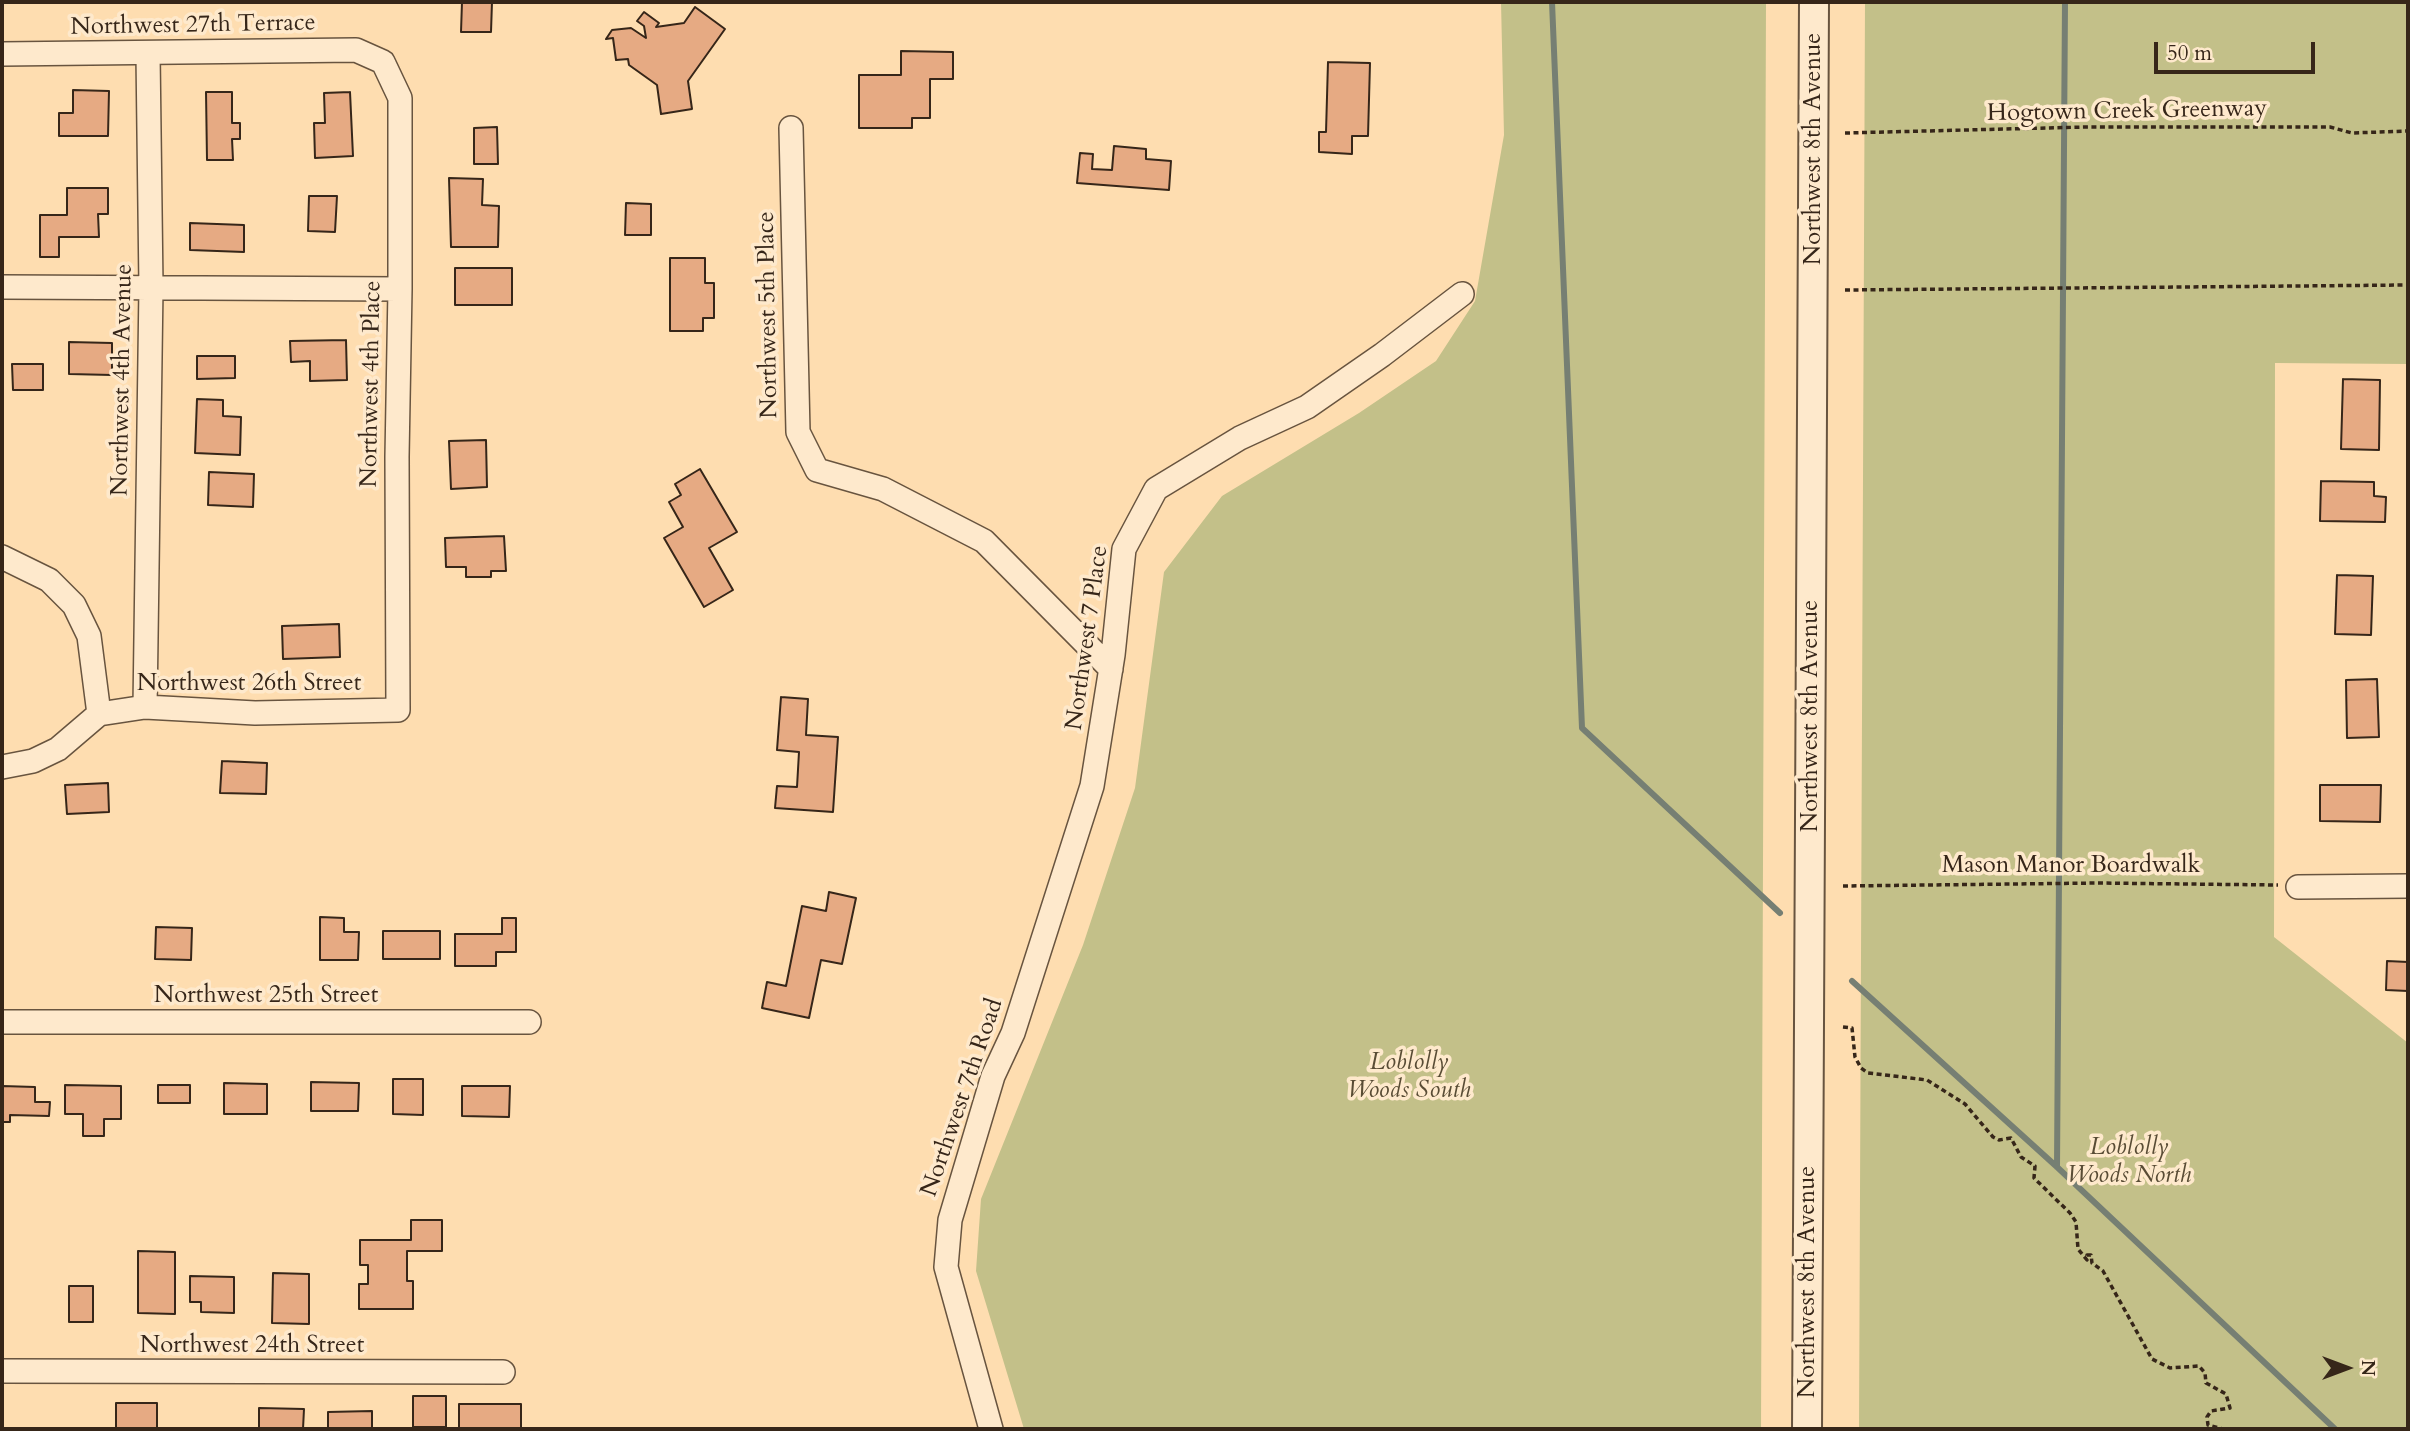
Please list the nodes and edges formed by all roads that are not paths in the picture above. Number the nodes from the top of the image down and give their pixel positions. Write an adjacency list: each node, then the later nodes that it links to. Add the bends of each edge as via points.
1 (1814, 2): 24 (street, Northwest 8th Avenue)
2 (2, 54): 3 (street, Northwest 27th Terrace)
3 (148, 54): 4 (street, Northwest 27th Terrace, via 356,50); 7 (street, Northwest 4th Avenue)
4 (383, 62): 8 (street, Northwest 4th Place, via 400,98)
5 (791, 128): 11 (street, Northwest 5th Place, via 798,432 817,470 883,489 984,541)
6 (2, 286): 7 (street)
7 (151, 288): 8 (street); 12 (street, Northwest 4th Avenue)
8 (400, 289): 13 (street, Northwest 4th Place)
9 (1462, 294): 11 (street, Northwest 7 Place, via 1307,407 1240,439 1156,489 1124,549)
10 (2, 557): 14 (street, via 49,580 74,605 89,636)
11 (1111, 669): 18 (street, Northwest 7 Place, via 1092,786)
12 (145, 707): 13 (street, Northwest 26th Street, via 255,713); 14 (street, Northwest 26th Street)
13 (398, 710)
14 (99, 715): 15 (street, via 58,750)
15 (2, 767)
16 (2408, 886): 17 (street)
17 (2298, 887)
18 (1042, 947): 23 (street, Northwest 7th Road, via 993,1076 950,1220 946,1267)
19 (2, 1022): 20 (street, Northwest 25th Street)
20 (529, 1022)
21 (2, 1371): 22 (street, Northwest 24th Street)
22 (503, 1372)
23 (991, 1429)
24 (1807, 1429)

